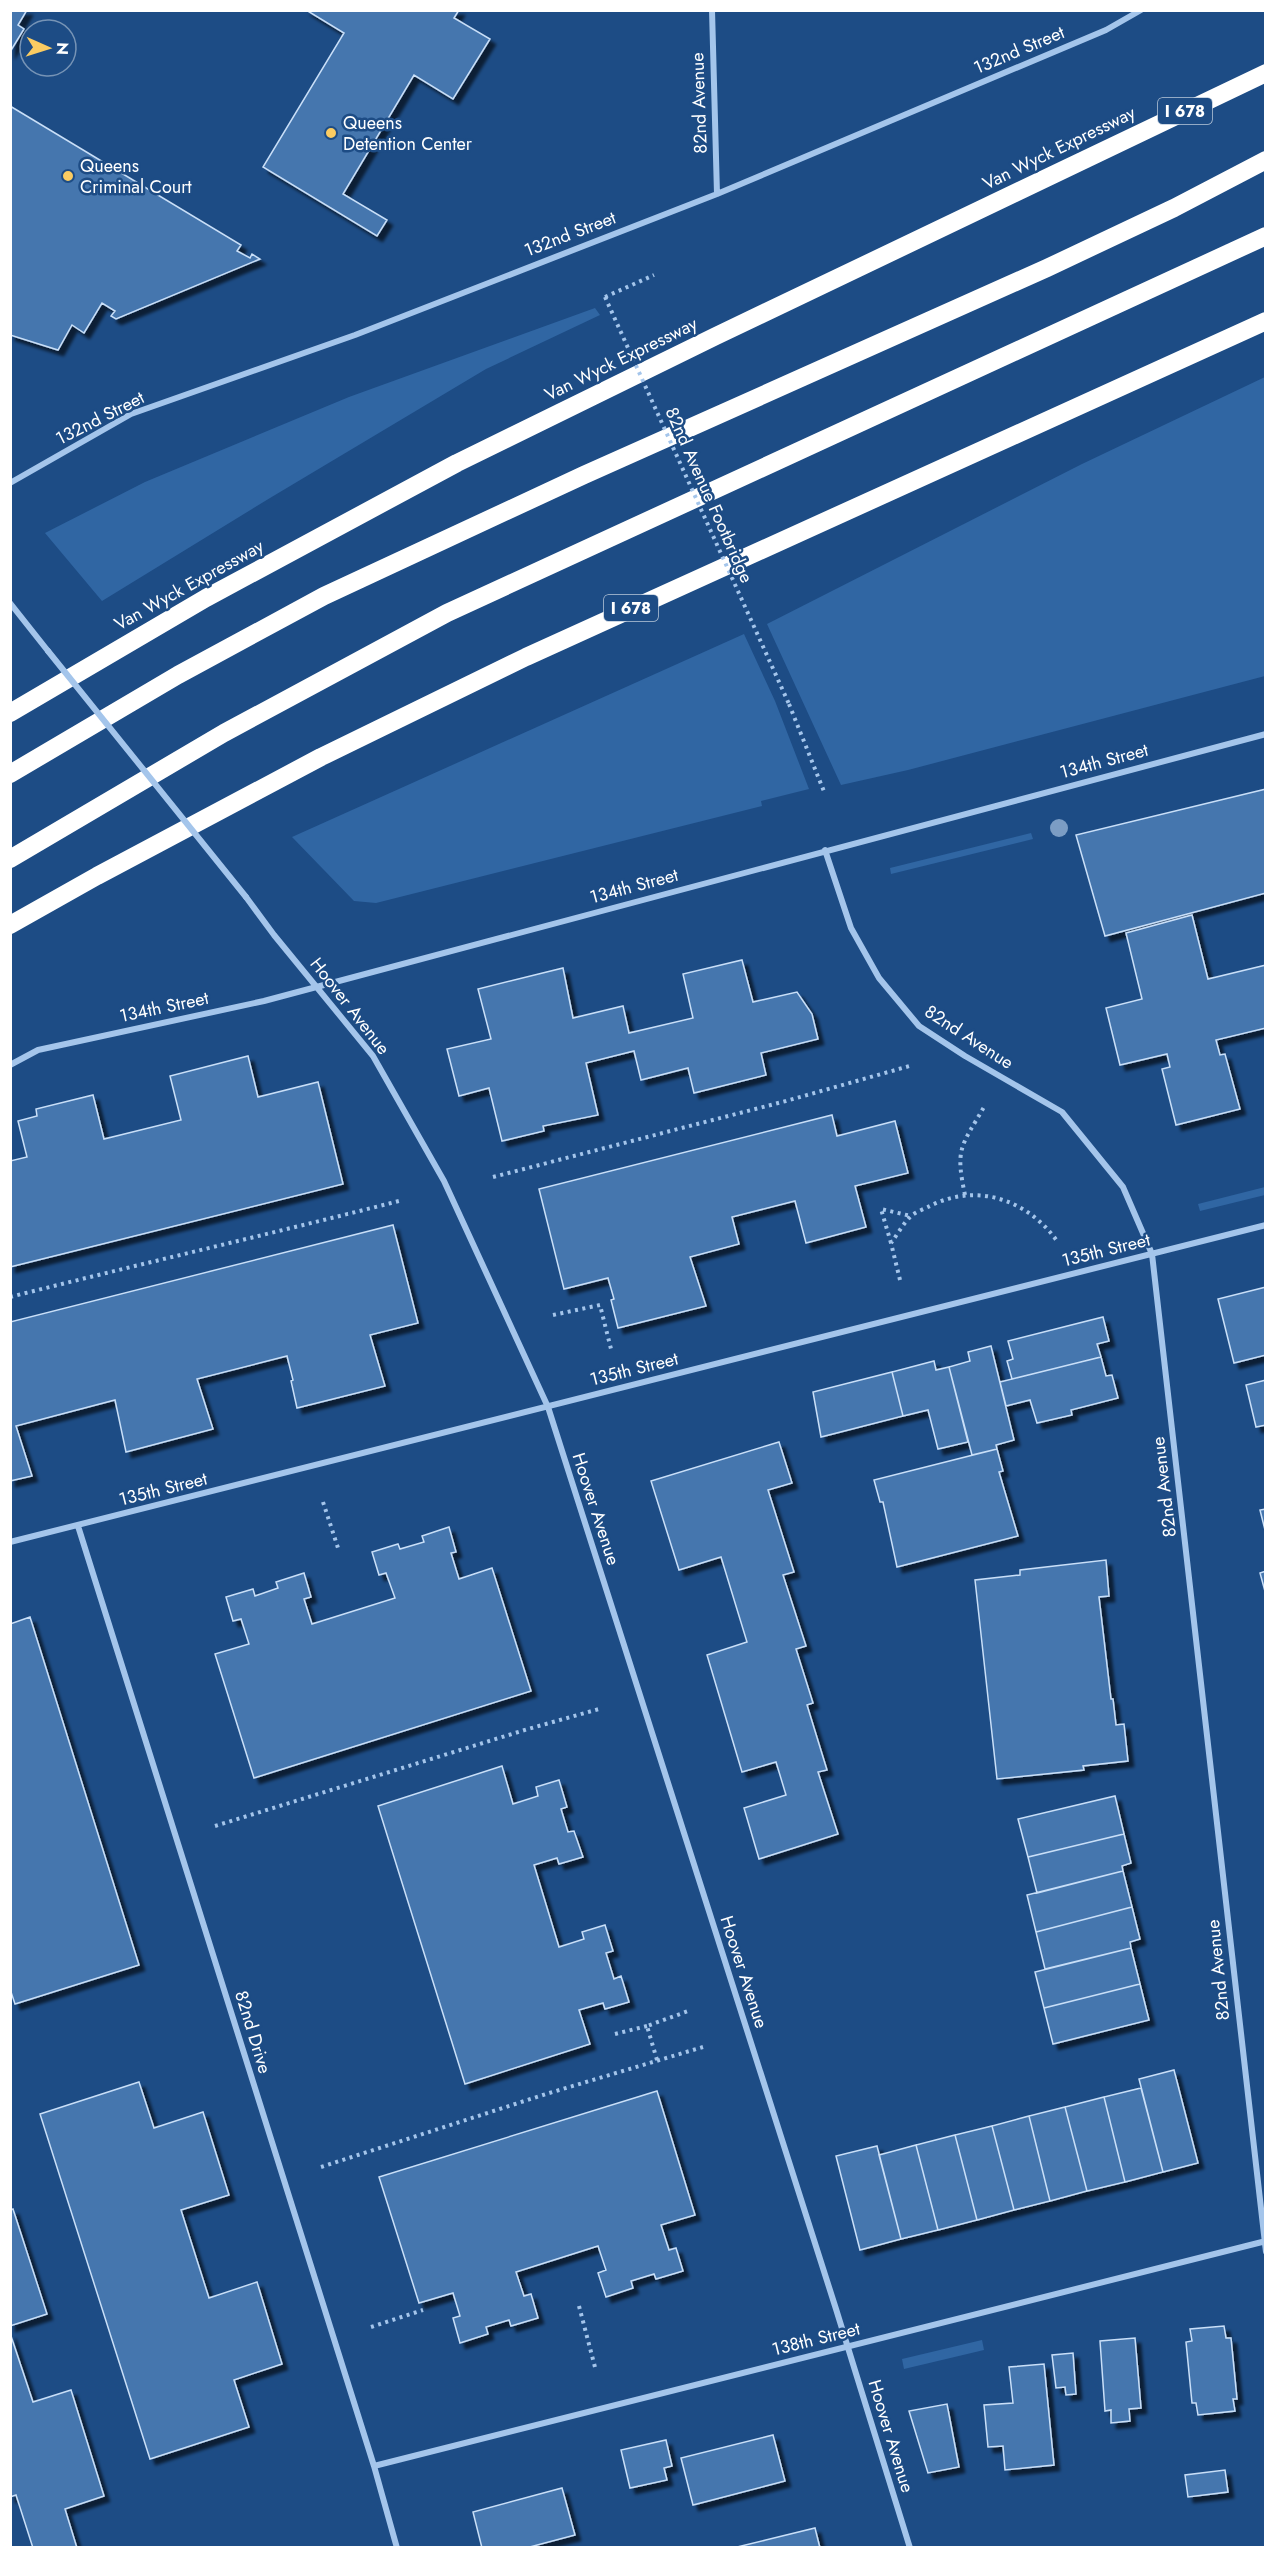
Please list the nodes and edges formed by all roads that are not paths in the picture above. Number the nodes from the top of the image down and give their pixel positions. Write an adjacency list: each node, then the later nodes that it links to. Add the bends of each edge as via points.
1 (712, 10): 5 (street, 82nd Avenue)
2 (1141, 10): 5 (street, 132nd Street, via 1106,30)
3 (1266, 73): 10 (highway, Van Wyck Expressway / I 678, via 457,463 195,604)
4 (1266, 160): 12 (highway, via 1047,268 584,474 324,596 178,675)
5 (717, 194): 8 (street, 132nd Street, via 355,335 131,414)
6 (1266, 237): 14 (highway, via 447,613 224,733)
7 (1266, 321): 15 (highway, I 678, via 526,657 321,757)
8 (10, 483)
9 (10, 603): 16 (street, Hoover Avenue, bridge)
10 (10, 713)
11 (1266, 734): 13 (street, 134th Street)
12 (10, 774)
13 (825, 850): 16 (street, 134th Street); 19 (street, 82nd Avenue, via 851,928 879,978 919,1026 1062,1112 1123,1187)
14 (10, 859)
15 (10, 925)
16 (317, 986): 17 (street, 134th Street, via 38,1050); 20 (street, Hoover Avenue, via 373,1056 444,1181)
17 (10, 1065)
18 (1266, 1225): 19 (street, 135th Street)
19 (1152, 1254): 20 (street, 135th Street); 23 (street, 82nd Avenue)
20 (548, 1407): 21 (street, 135th Street); 25 (street, Hoover Avenue)
21 (78, 1526): 22 (street, 135th Street); 26 (street, 82nd Drive)
22 (10, 1542)
23 (1265, 2242): 24 (street, 82nd Avenue); 25 (street, 138th Street)
24 (1266, 2252)
25 (848, 2346): 26 (street, 138th Street); 28 (street, Hoover Avenue)
26 (374, 2466): 27 (street, 82nd Drive)
27 (397, 2547)
28 (910, 2547)

